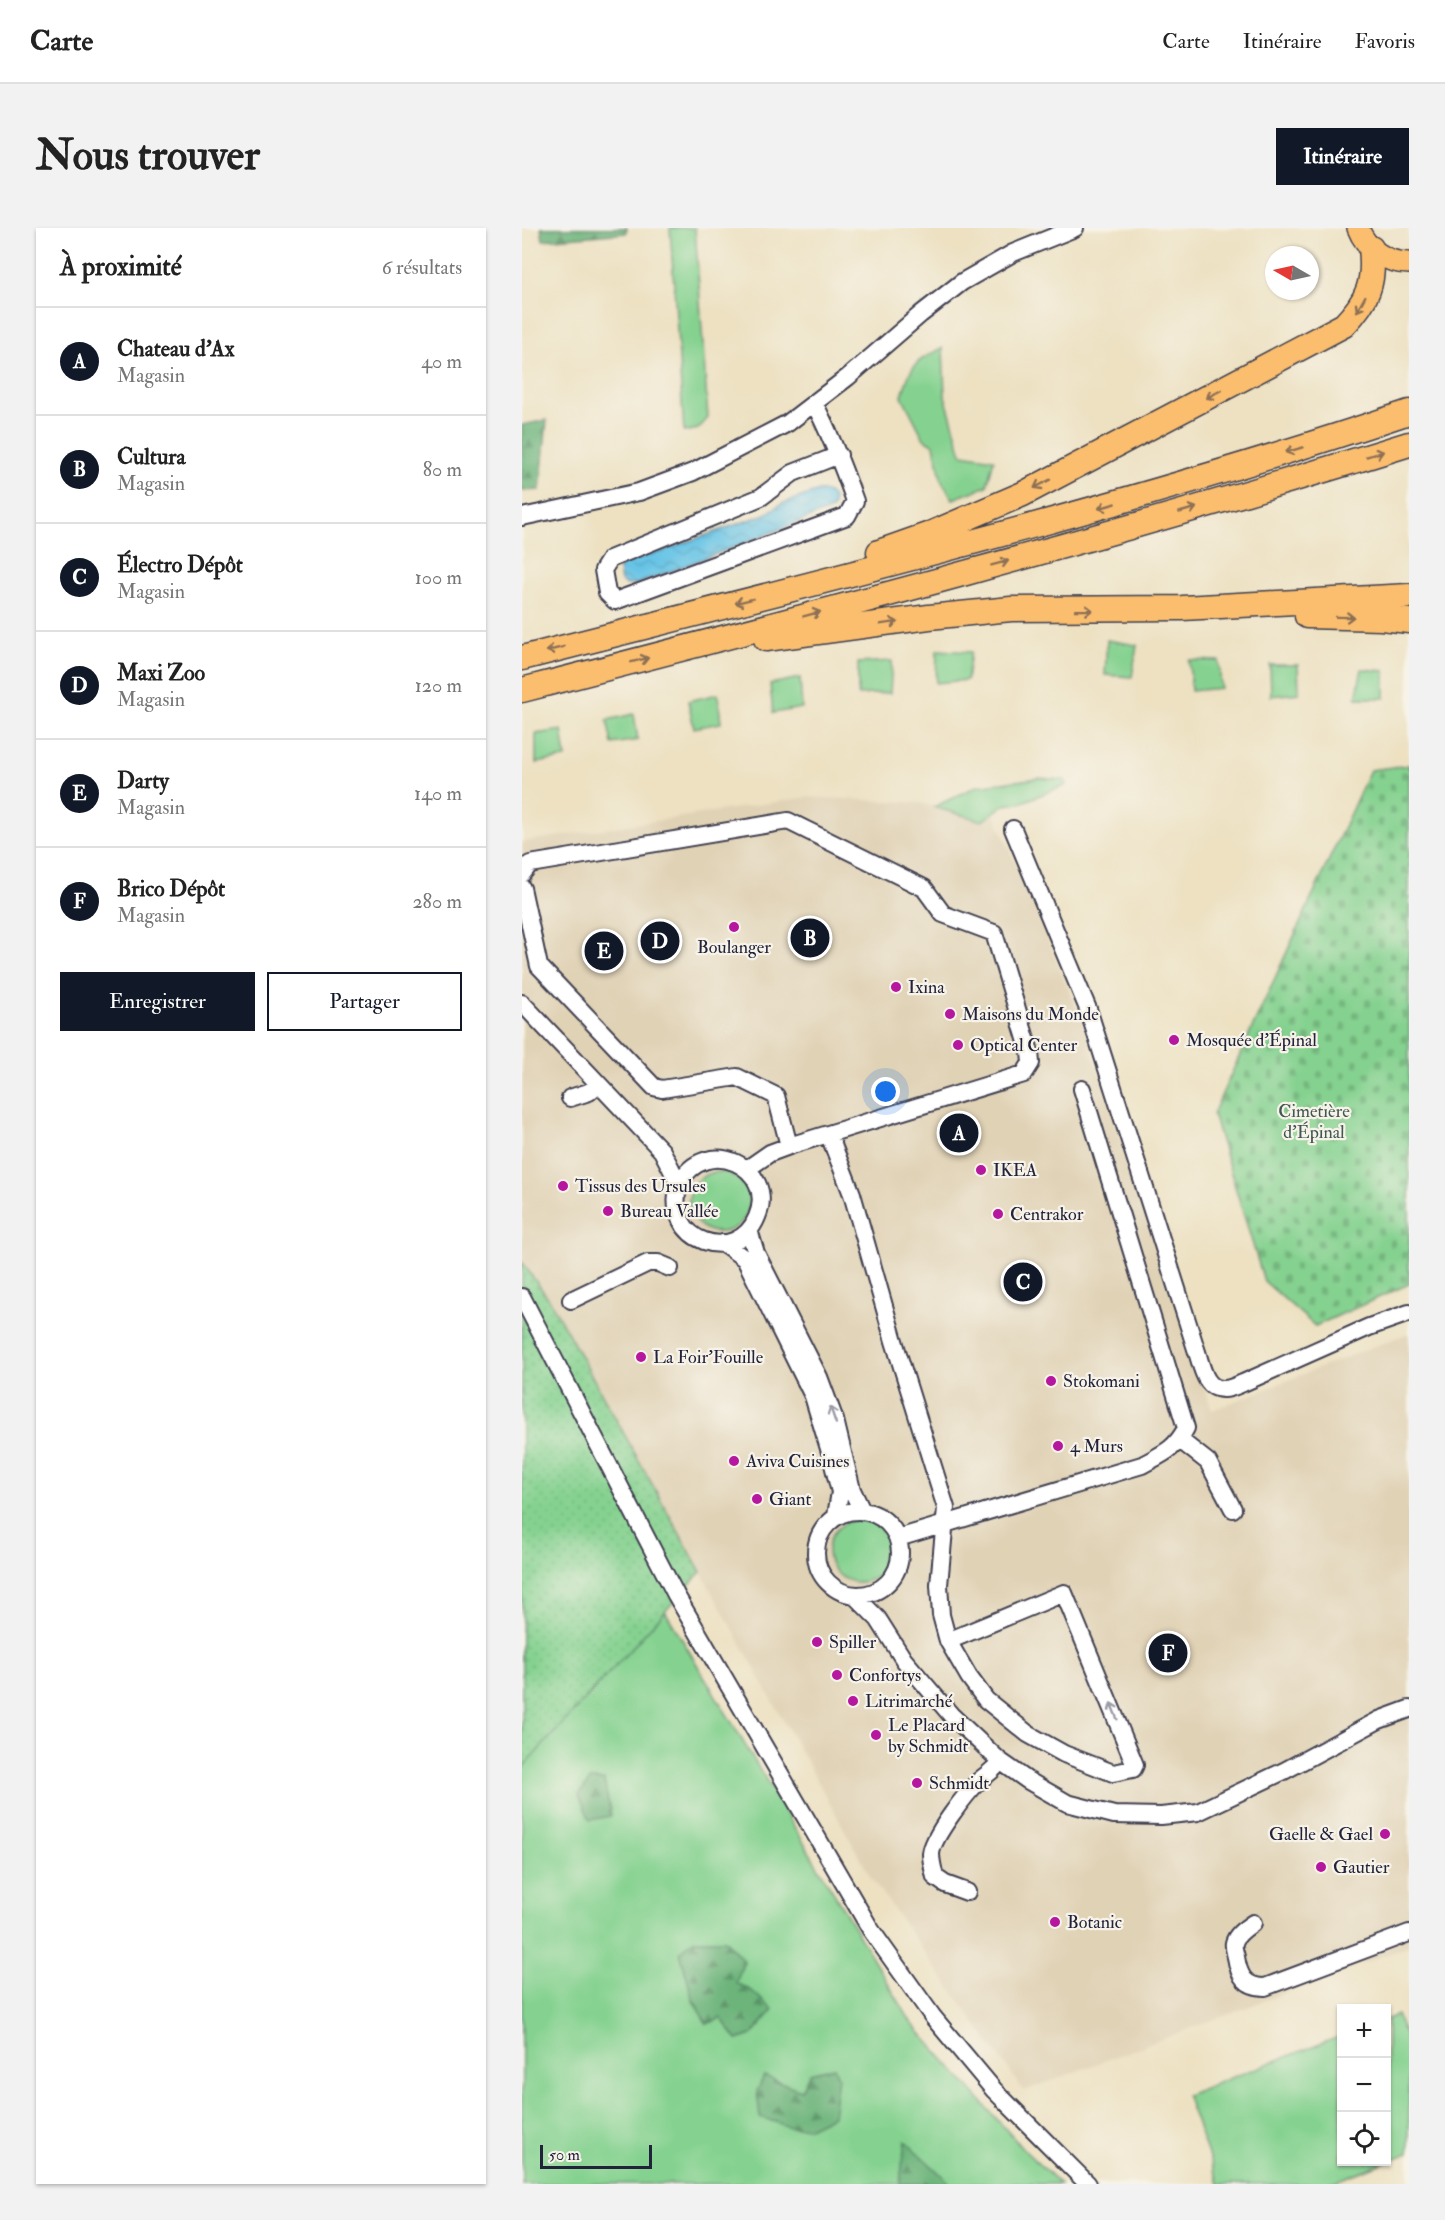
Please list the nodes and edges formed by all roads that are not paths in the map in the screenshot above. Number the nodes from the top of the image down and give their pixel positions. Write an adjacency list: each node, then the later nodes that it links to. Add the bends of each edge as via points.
1 (1075, 228): 4 (street, via 1013,252 962,282)
2 (1360, 234): 3 (main road, via 1391,261); 9 (highway, one-way to 9, via 1373,270 1360,309 1344,325 1023,494)
3 (1407, 265)
4 (814, 403): 7 (street); 8 (street, via 788,423 693,472 639,492)
5 (1409, 412): 9 (highway, one-way to 9, via 1316,444 1102,507)
6 (1409, 444): 13 (highway, one-way to 6, via 1010,561)
7 (839, 455): 7 (street, via 855,501 847,516 615,601 607,593 603,570 610,559 761,497 793,473)
8 (522, 517)
9 (800, 587): 14 (highway, one-way to 14)
10 (1409, 596): 11 (highway)
11 (1182, 608): 12 (highway, one-way to 12); 13 (highway, one-way to 11, via 1011,609)
12 (1409, 621)
13 (674, 651): 15 (highway, one-way to 13)
14 (522, 658)
15 (522, 690)
16 (1013, 829): 34 (street, via 1088,1009 1197,1353 1212,1386 1225,1389 1243,1383)
17 (522, 874): 23 (street, via 530,864 788,821 924,888 943,914 994,933 1030,1052 1031,1063 1024,1074)
18 (522, 888): 24 (street, via 539,966 654,1087 737,1077 776,1096)
19 (522, 1003): 20 (street)
20 (598, 1084): 22 (street, via 589,1092); 25 (street)
21 (1082, 1089): 35 (street, via 1186,1428)
22 (570, 1098)
23 (829, 1135): 24 (street); 39 (street, via 852,1194 946,1508)
24 (789, 1146): 27 (street)
25 (662, 1151): 26 (street); 28 (street)
26 (696, 1164): 27 (street, via 722,1158); 28 (street)
27 (747, 1169): 29 (street, via 760,1192 757,1218)
28 (679, 1184): 30 (street, via 675,1206 683,1226 701,1240)
29 (749, 1230): 30 (street); 37 (street, one-way to 29, via 852,1490 835,1420 819,1377 756,1253)
30 (723, 1243): 38 (street, via 745,1259 813,1396 840,1492)
31 (670, 1268): 33 (street, via 648,1263)
32 (522, 1297): 50 (street, via 676,1595 871,1930 933,2017 994,2090)
33 (571, 1300)
34 (1409, 1313)
35 (1180, 1440): 36 (street, via 1208,1462); 39 (street, via 1172,1449 1142,1465)
36 (1233, 1509)
37 (862, 1510): 38 (street); 40 (street, via 884,1519)
38 (836, 1516): 42 (street, via 818,1538 817,1563 828,1583)
39 (946, 1522): 40 (street); 44 (street, via 939,1585)
40 (897, 1538): 41 (street, via 897,1567)
41 (879, 1590): 42 (street); 43 (street)
42 (854, 1595): 43 (street)
43 (878, 1619): 46 (street, via 904,1660 951,1715)
44 (948, 1641): 44 (street, one-way to 44, via 986,1700 1028,1734 1064,1754 1113,1773 1133,1769 1064,1593)
45 (1409, 1709): 46 (street, via 1379,1720 1284,1772 1198,1812 1114,1815 1085,1808 1067,1803)
46 (1000, 1761): 47 (street, via 994,1772 980,1780 934,1841 931,1853 935,1877)
47 (967, 1892)
48 (1253, 1923): 49 (street, via 1233,1944 1238,1970 1244,1981 1256,1987)
49 (1409, 1933)
50 (1088, 2184)

